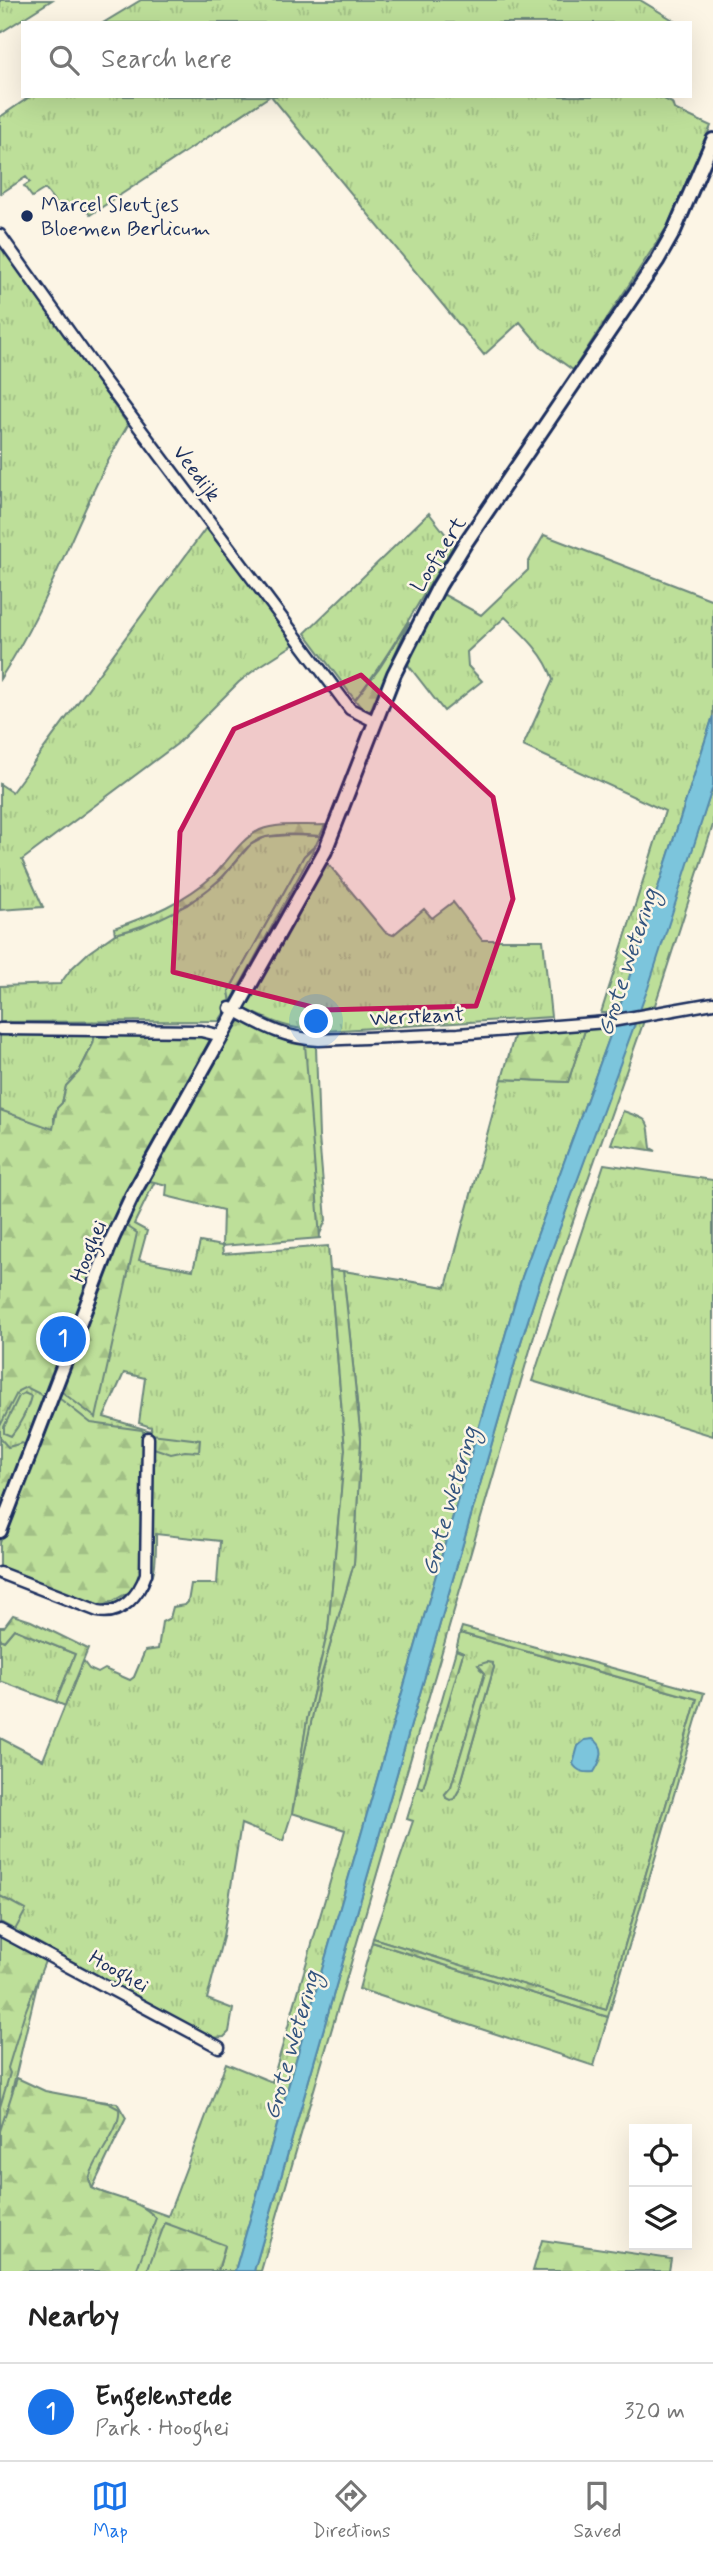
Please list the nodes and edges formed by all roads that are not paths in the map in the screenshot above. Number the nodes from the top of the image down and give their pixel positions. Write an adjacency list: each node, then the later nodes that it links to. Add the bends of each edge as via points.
1 (713, 140): 3 (street, Loofaert, via 657,261 464,545 407,645)
2 (0, 235): 3 (street, Veedijk, via 350,709)
3 (374, 721): 5 (street, Loofaert, via 325,851)
4 (713, 1003): 5 (street, Werstkant, via 606,1022 319,1040 264,1028)
5 (233, 1010): 7 (street, Loofaert)
6 (0, 1029): 7 (street, via 201,1031)
7 (222, 1036): 9 (street, Hooghei, via 112,1238)
8 (148, 1438): 10 (street, via 146,1574 141,1588 117,1611 98,1611)
9 (0, 1531)
10 (0, 1573)
11 (0, 1930): 12 (street, Hooghei)
12 (219, 2047)

